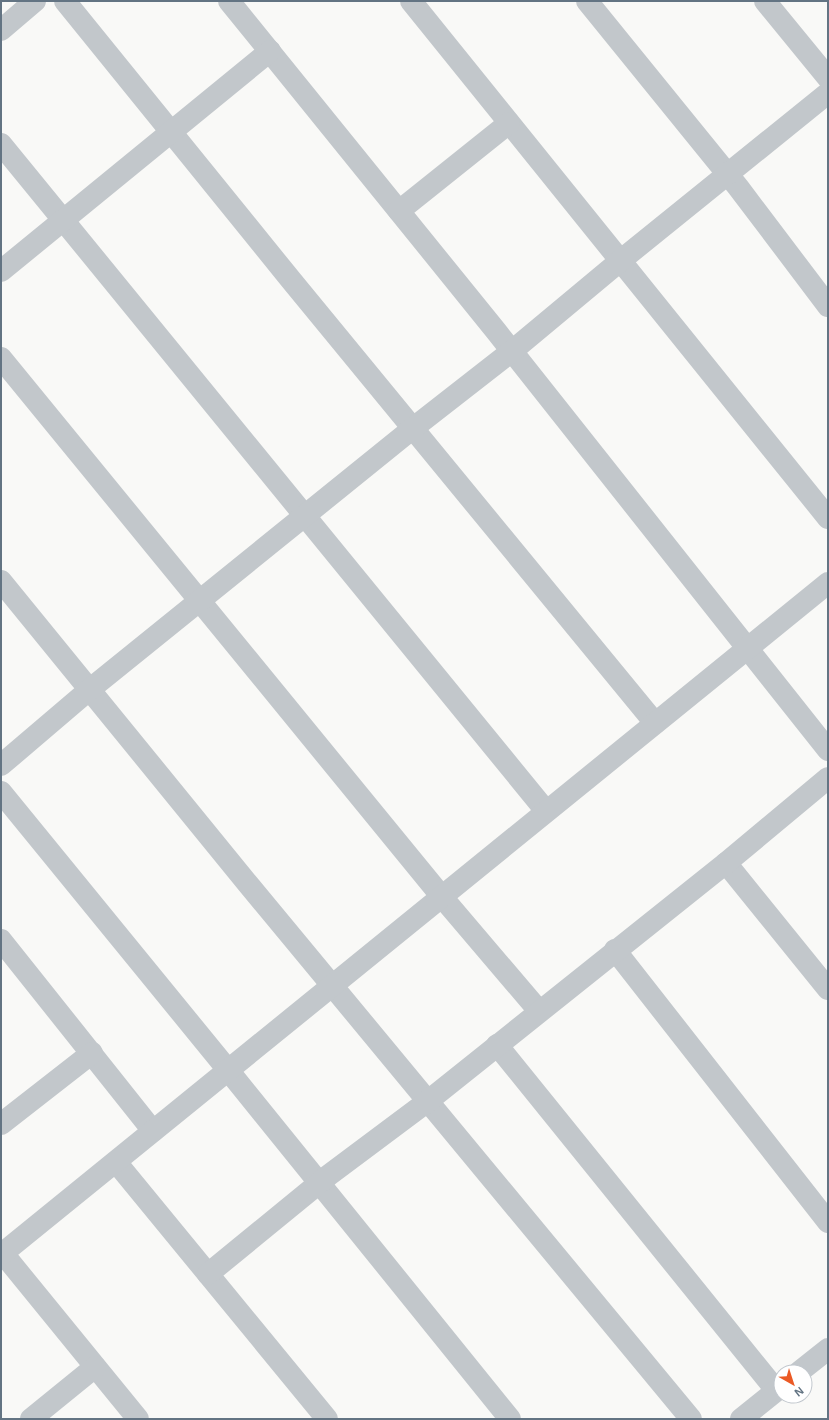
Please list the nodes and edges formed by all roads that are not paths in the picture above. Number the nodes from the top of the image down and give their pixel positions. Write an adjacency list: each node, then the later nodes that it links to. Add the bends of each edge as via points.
1 (35, 1): 7 (street)
2 (65, 1): 12 (street)
3 (229, 1): 8 (street)
4 (411, 1): 11 (street)
5 (587, 1): 14 (street)
6 (765, 1): 9 (street)
7 (1, 30)
8 (270, 51): 12 (street); 15 (street)
9 (828, 78)
10 (828, 93): 14 (street)
11 (509, 123): 15 (street); 17 (street)
12 (172, 132): 16 (street); 22 (street)
13 (1, 144): 16 (street)
14 (728, 175): 17 (street); 19 (street)
15 (399, 211): 20 (street)
16 (63, 220): 18 (street); 23 (street)
17 (620, 262): 20 (street); 24 (street)
18 (1, 271)
19 (828, 306)
20 (512, 351): 22 (street); 28 (street)
21 (1, 358): 27 (street)
22 (412, 428): 23 (street); 30 (street)
23 (304, 516): 27 (street); 35 (street)
24 (828, 518)
25 (1, 581): 29 (street)
26 (828, 583): 28 (street)
27 (200, 600): 29 (street); 37 (street)
28 (747, 648): 30 (street); 31 (street)
29 (89, 690): 32 (street); 40 (street)
30 (655, 723): 35 (street)
31 (828, 750)
32 (1, 765)
33 (828, 778): 36 (street)
34 (1, 792): 45 (street)
35 (546, 811): 37 (street)
36 (726, 863): 39 (street); 41 (street)
37 (442, 897): 40 (street); 42 (street)
38 (1, 940): 44 (street)
39 (615, 950): 42 (street); 51 (street)
40 (332, 985): 45 (street); 46 (street)
41 (828, 989)
42 (539, 1011): 43 (street)
43 (497, 1045): 46 (street); 57 (street)
44 (92, 1053): 47 (street); 48 (street)
45 (228, 1070): 48 (street); 50 (street)
46 (428, 1101): 50 (street); 63 (street)
47 (1, 1124)
48 (153, 1131): 49 (street)
49 (116, 1162): 52 (street); 53 (street)
50 (319, 1183): 53 (street); 62 (street)
51 (828, 1222)
52 (2, 1252): 56 (street)
53 (208, 1274): 61 (street)
54 (828, 1349): 55 (street)
55 (809, 1364)
56 (95, 1367): 59 (street); 60 (street)
57 (773, 1382)
58 (773, 1394): 64 (street)
59 (31, 1419)
60 (138, 1419)
61 (327, 1419)
62 (510, 1419)
63 (691, 1419)
64 (741, 1419)

